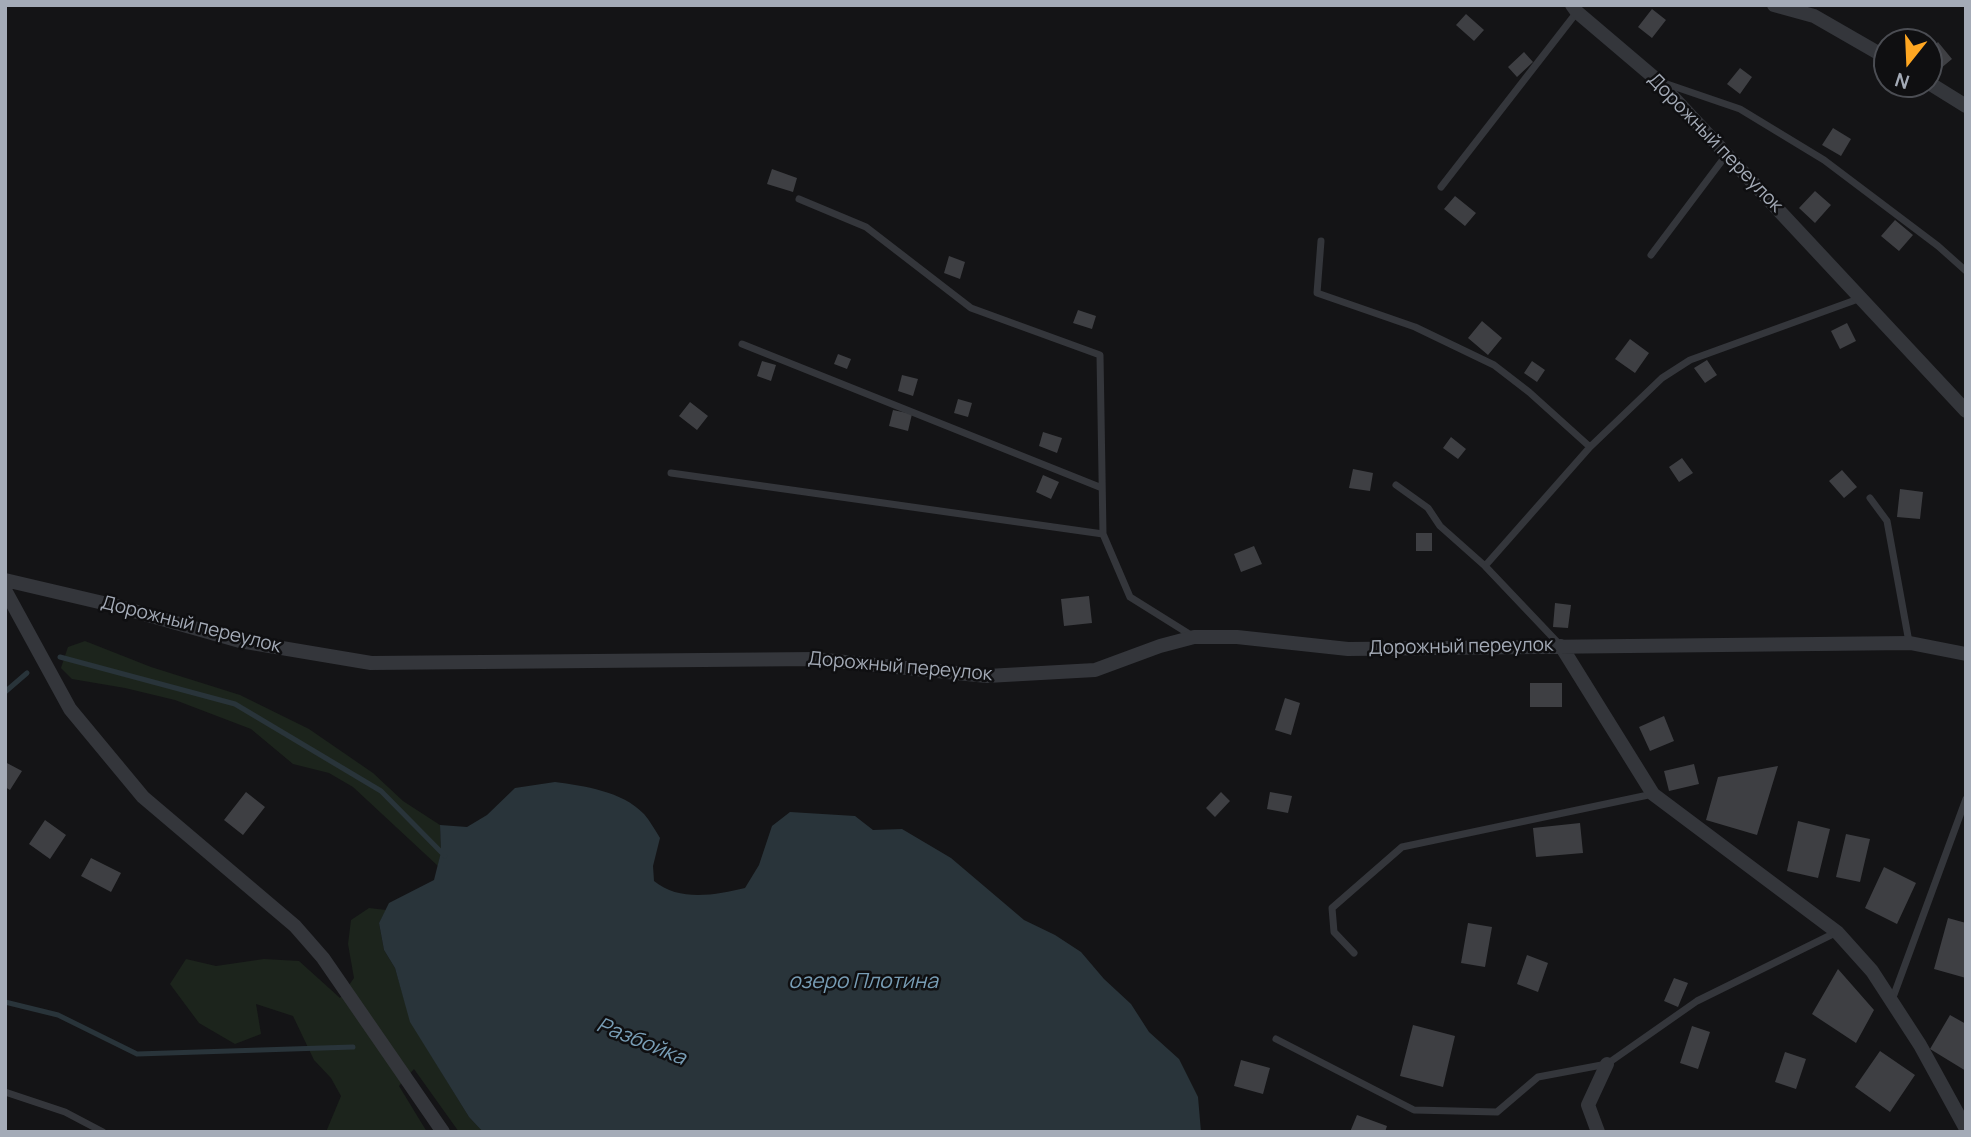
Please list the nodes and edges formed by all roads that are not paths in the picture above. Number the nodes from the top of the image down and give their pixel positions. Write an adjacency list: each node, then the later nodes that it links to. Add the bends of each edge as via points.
1 (1774, 5): 3 (street, via 1814,16)
2 (1575, 9): 4 (street, Дорожный переулок); 8 (lane)
3 (1873, 50)
4 (1657, 80): 7 (street, Дорожный переулок); 12 (lane, via 1740,109 1824,160)
5 (1943, 92): 6 (street)
6 (1966, 106)
7 (1727, 154): 11 (lane); 13 (street, Дорожный переулок)
8 (1441, 187)
9 (799, 199): 19 (lane, via 866,227 971,308 1100,355)
10 (1321, 240): 16 (lane, via 1317,293 1415,327 1494,365)
11 (1651, 255)
12 (1966, 271)
13 (1861, 298): 15 (street, Дорожный переулок); 16 (lane, via 1690,360 1662,378)
14 (742, 344): 19 (lane)
15 (1966, 411)
16 (1590, 447): 22 (lane)
17 (671, 473): 21 (lane)
18 (1396, 485): 22 (lane, via 1428,508 1440,526)
19 (1102, 488): 21 (lane)
20 (1870, 498): 26 (lane, via 1887,520)
21 (1103, 534): 25 (lane, via 1130,597)
22 (1485, 566): 27 (lane)
23 (5, 580): 25 (street, Дорожный переулок, via 240,641 371,663 815,659 987,676 1095,670)
24 (5, 590): 39 (street, via 70,709 143,797 295,926 324,958)
25 (1194, 637): 27 (street, Дорожный переулок, via 1349,649)
26 (1910, 643): 27 (street, Дорожный переулок); 28 (street, Дорожный переулок)
27 (1561, 646): 29 (street)
28 (1966, 654)
29 (1653, 794): 31 (street); 32 (lane, via 1402,847 1332,908 1334,932)
30 (1966, 799): 33 (lane)
31 (1837, 932): 33 (street); 35 (lane, via 1697,1000)
32 (1354, 953)
33 (1892, 1001): 37 (street)
34 (1276, 1039): 35 (lane, via 1414,1110 1497,1112 1538,1077)
35 (1607, 1063): 40 (street, via 1588,1105)
36 (5, 1092): 38 (lane, via 65,1112)
37 (1966, 1129)
38 (103, 1132)
39 (443, 1132)
40 (1598, 1132)

